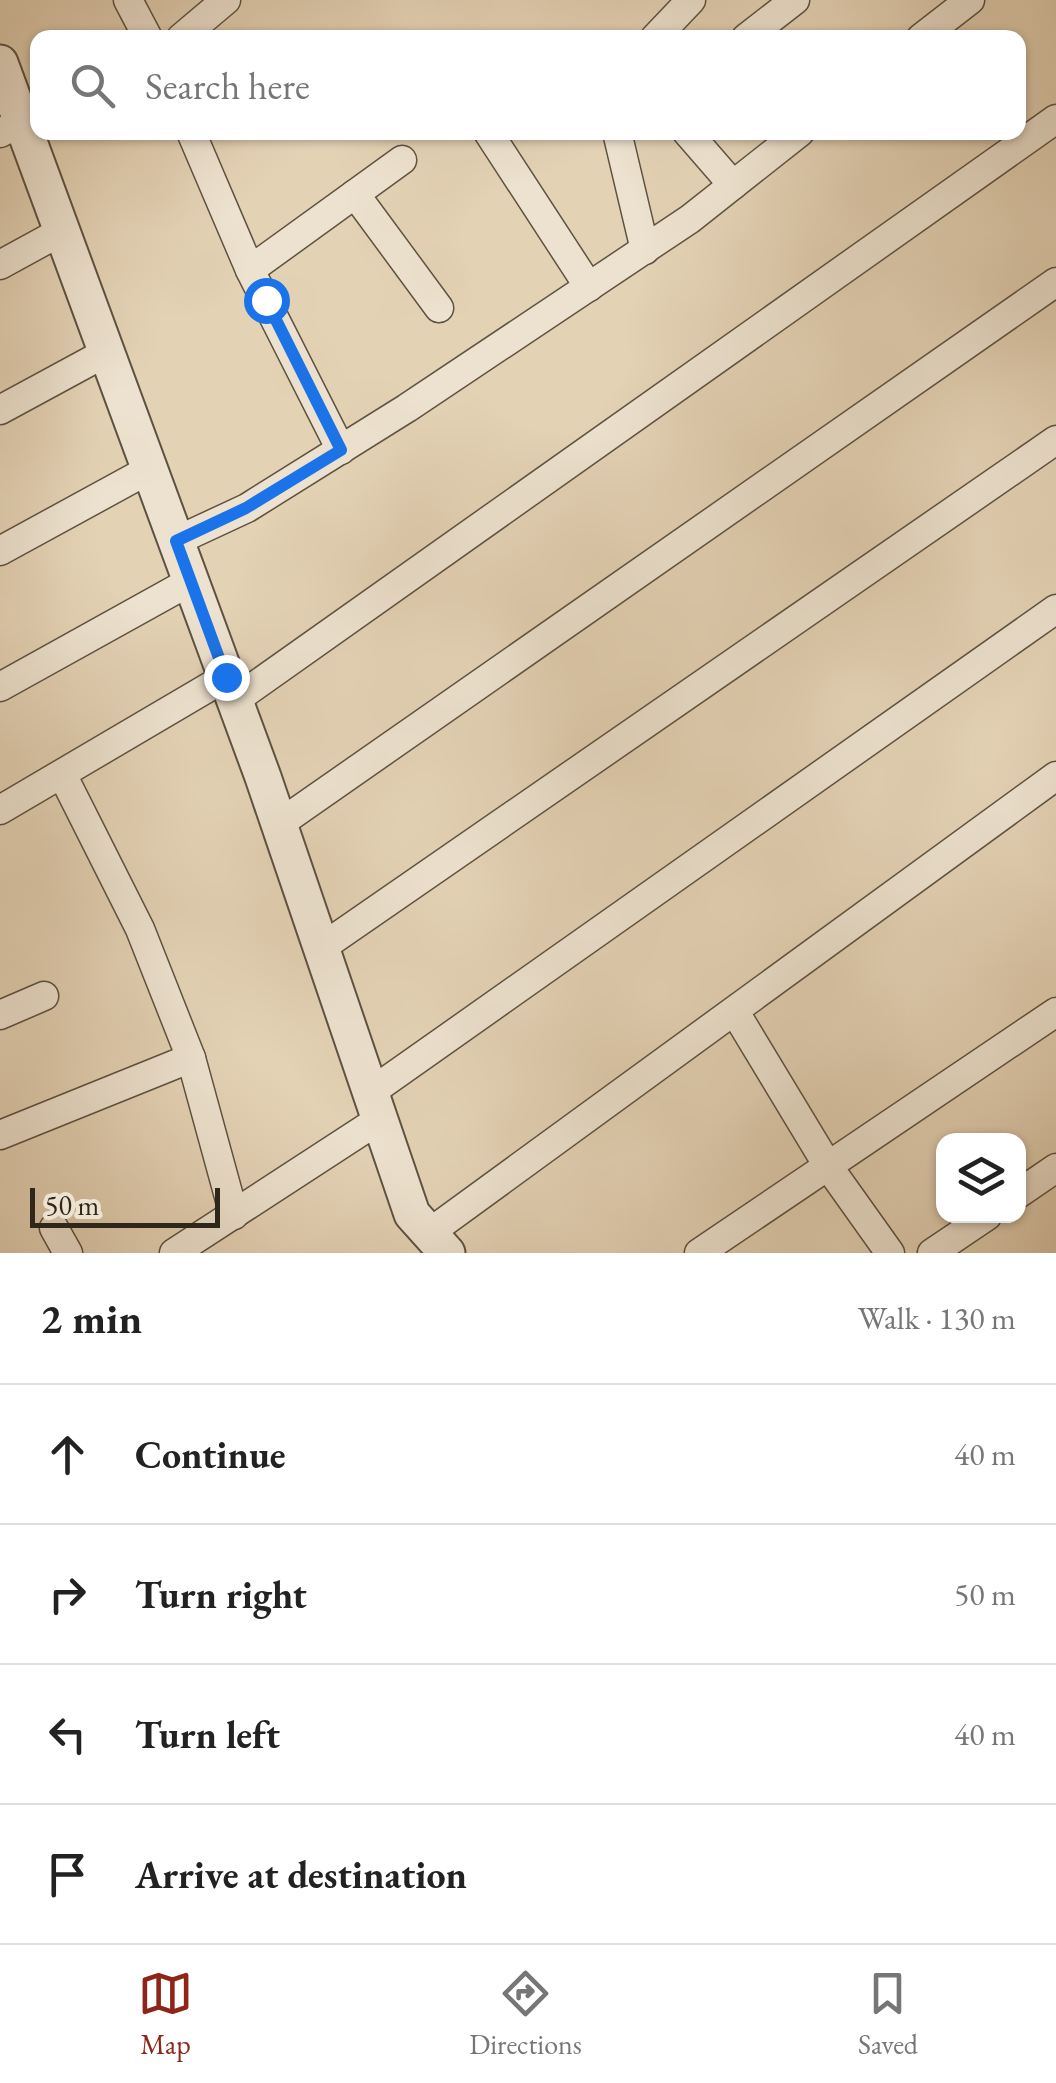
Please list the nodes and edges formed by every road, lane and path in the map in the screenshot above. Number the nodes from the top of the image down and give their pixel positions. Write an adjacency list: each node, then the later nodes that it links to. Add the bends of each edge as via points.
1 (128, 0): 6 (street)
2 (226, 0): 7 (street)
3 (691, 0): 8 (street)
4 (795, 0): 9 (street)
5 (970, 0): 10 (street)
6 (144, 30)
7 (190, 30)
8 (663, 30)
9 (756, 30)
10 (931, 30)
11 (0, 62): 13 (street)
12 (1056, 120): 39 (street)
13 (20, 122): 22 (street)
14 (194, 140): 25 (street)
15 (493, 140): 27 (street)
16 (619, 140): 23 (street)
17 (693, 140): 20 (street)
18 (790, 140): 20 (street)
19 (402, 160): 21 (street)
20 (733, 185): 23 (street)
21 (355, 194): 25 (street); 28 (street)
22 (62, 231): 24 (street); 29 (street)
23 (645, 250): 27 (street)
24 (0, 265)
25 (250, 270): 32 (street)
26 (1056, 282): 43 (street)
27 (589, 287): 32 (street)
28 (439, 308)
29 (107, 352): 30 (street); 33 (street)
30 (0, 410)
31 (1056, 440): 44 (street)
32 (341, 450): 34 (street)
33 (150, 469): 34 (street); 35 (street)
34 (176, 541): 36 (street)
35 (0, 551)
36 (191, 581): 38 (street); 39 (street)
37 (1056, 609): 50 (street)
38 (0, 687)
39 (230, 689): 40 (street); 43 (street)
40 (62, 774): 42 (street); 49 (street, via 140,929)
41 (1056, 776): 46 (street)
42 (0, 810)
43 (279, 824): 44 (street)
44 (322, 948): 50 (street)
45 (44, 996): 48 (street)
46 (734, 1012): 52 (street); 58 (street)
47 (1056, 1012): 52 (street)
48 (0, 1015)
49 (191, 1058): 51 (street); 55 (street)
50 (375, 1106): 55 (street); 58 (street, via 412,1214)
51 (0, 1135)
52 (828, 1166): 61 (street); 62 (street)
53 (1056, 1168): 54 (street)
54 (1026, 1189)
55 (234, 1215): 60 (street)
56 (977, 1223): 63 (street)
57 (54, 1228): 59 (street)
58 (438, 1243)
59 (68, 1253)
60 (174, 1253)
61 (699, 1253)
62 (890, 1253)
63 (932, 1253)

